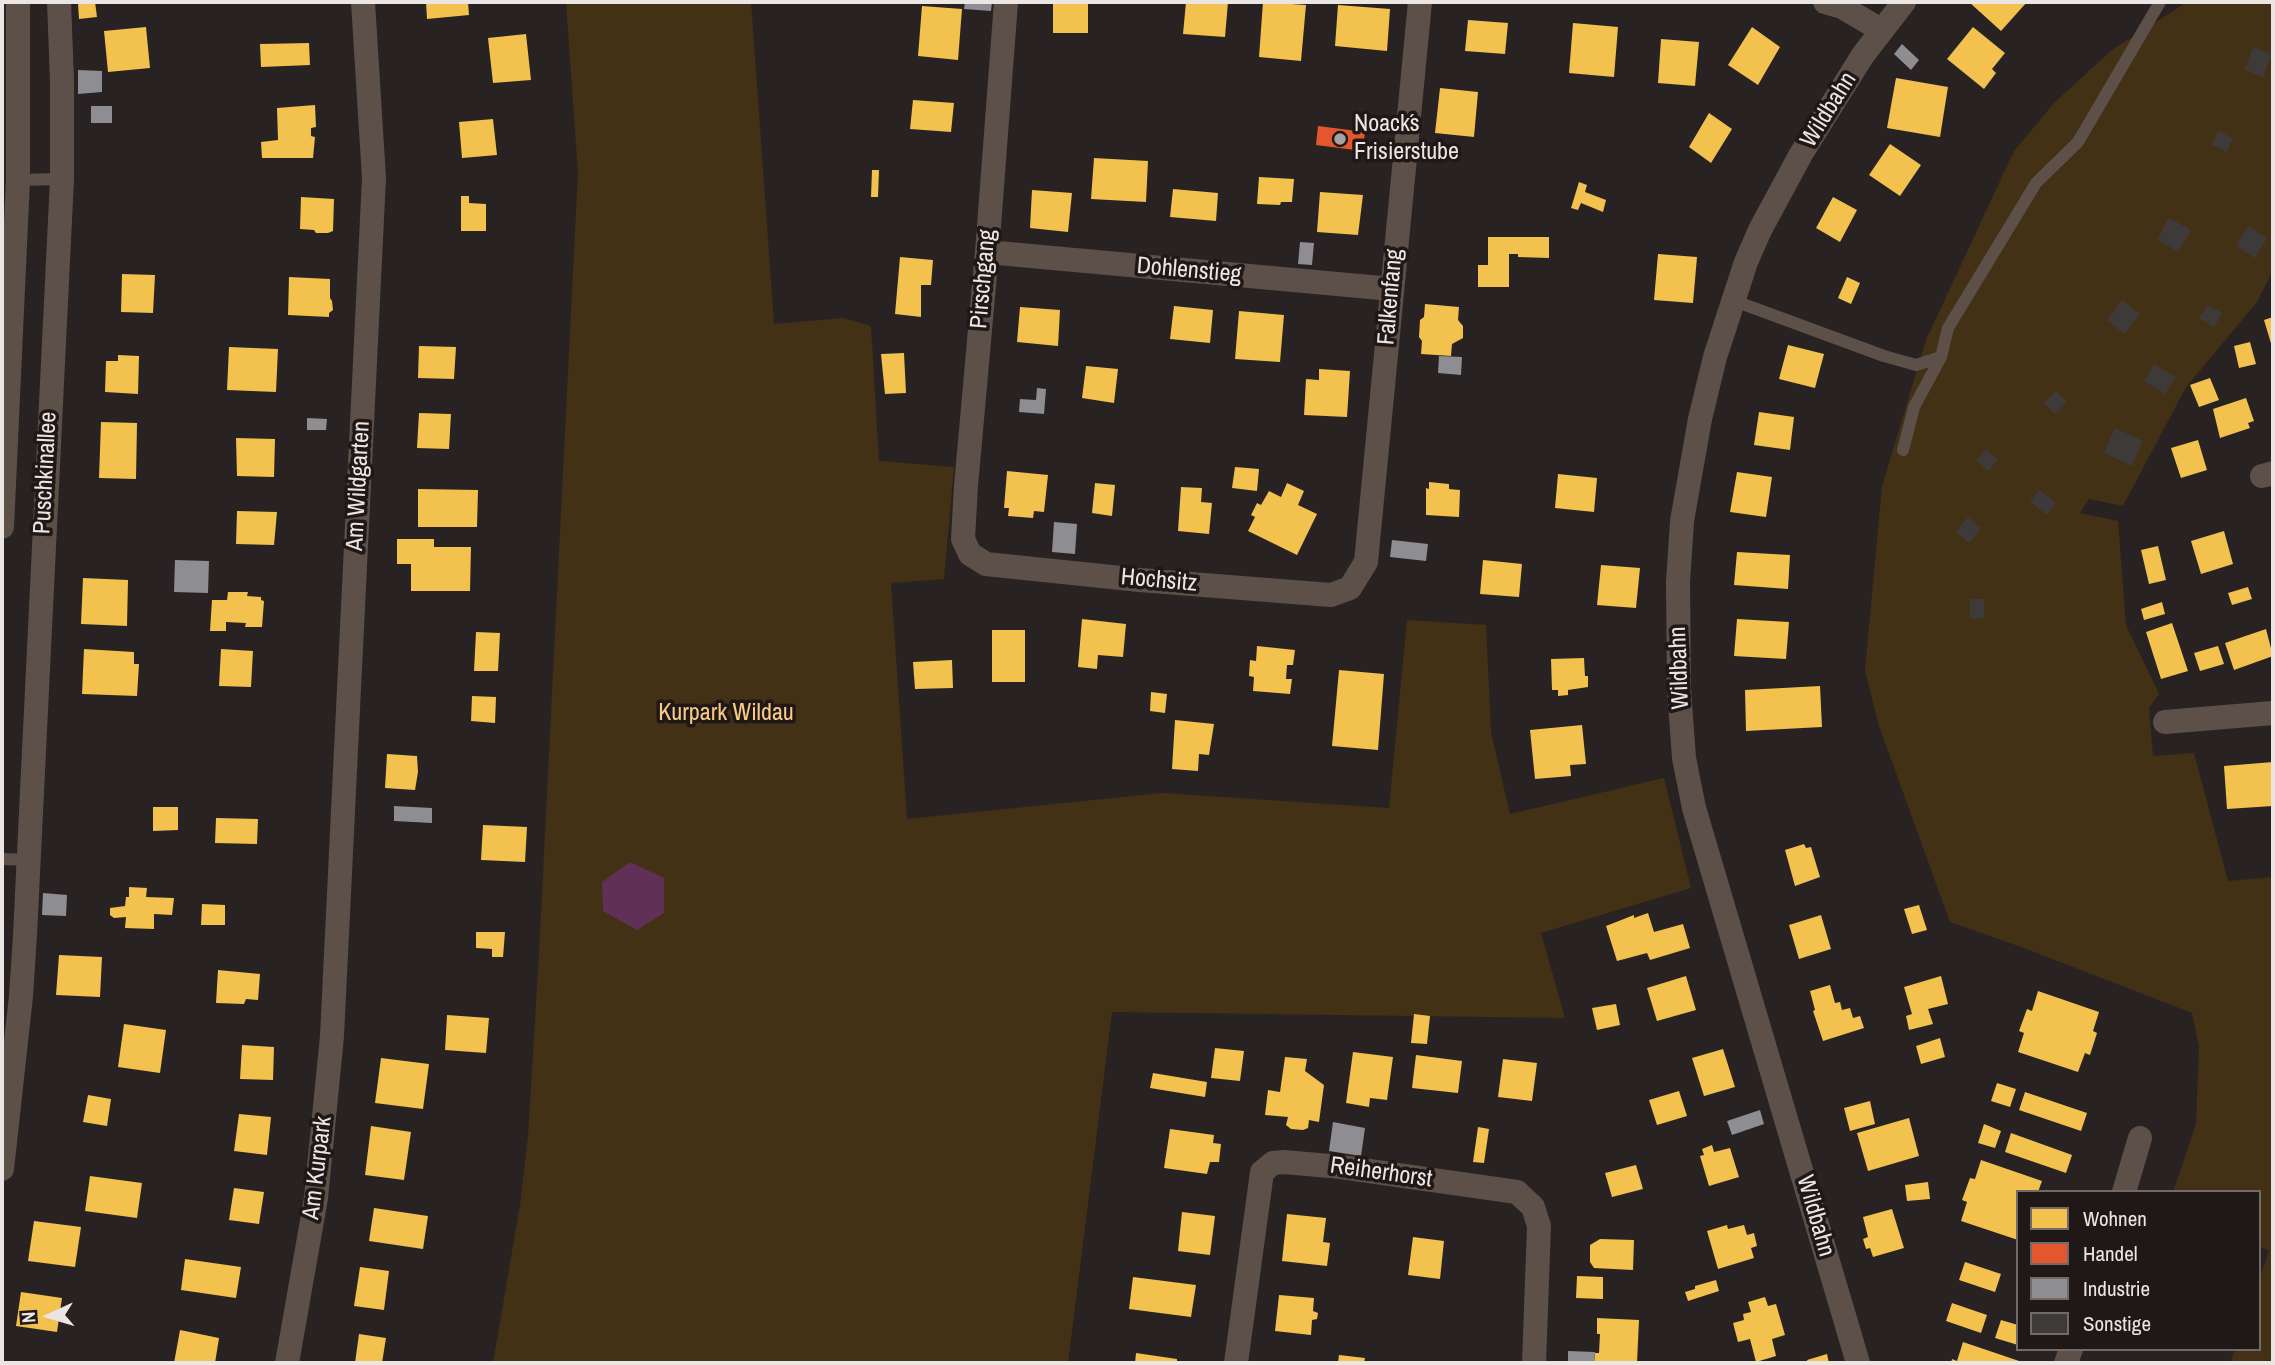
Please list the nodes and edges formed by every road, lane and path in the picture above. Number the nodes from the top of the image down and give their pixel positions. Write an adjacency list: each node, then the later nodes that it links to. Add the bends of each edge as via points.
1 (18, 2): 11 (street, Puschkinallee)
2 (59, 2): 10 (street, Puschkinallee)
3 (363, 2): 24 (street, Am Wildgarten, via 374,178)
4 (1006, 2): 12 (street, Pirschgang)
5 (1420, 2): 13 (street, Falkenfang)
6 (1825, 2): 9 (street)
7 (1904, 2): 9 (street, Wildbahn)
8 (2160, 2): 15 (lane, via 2078,142 2036,183 1948,328)
9 (1881, 30): 14 (street, Wildbahn, via 1794,166 1760,230)
10 (62, 179): 11 (lane); 23 (street, Puschkinallee)
11 (18, 180): 17 (street, Puschkinallee)
12 (987, 252): 13 (street, Dohlenstieg); 18 (street, Pirschgang, via 965,486 963,539)
13 (1392, 289): 19 (street, Falkenfang, via 1366,562)
14 (1732, 300): 15 (lane, via 1916,365); 31 (street, Wildbahn, via 1700,419 1680,540 1678,668 1684,758 1694,808)
15 (1941, 357): 16 (lane, via 1914,407)
16 (1903, 450)
17 (2, 527)
18 (970, 554): 19 (street, Hochsitz, via 986,564 1140,580 1331,595)
19 (1350, 588)
20 (2273, 713): 21 (street)
21 (2165, 722)
22 (2, 859): 23 (lane)
23 (28, 860): 26 (street, Puschkinallee, via 21,996)
24 (335, 971): 28 (street, Am Kurpark, via 320,1165)
25 (2140, 1138): 27 (street)
26 (2, 1169)
27 (2125, 1190)
28 (287, 1363)
29 (1236, 1363): 30 (street, Reiherhorst, via 1262,1172 1284,1161 1517,1192 1533,1208 1539,1226)
30 (1534, 1363)
31 (1858, 1363)

